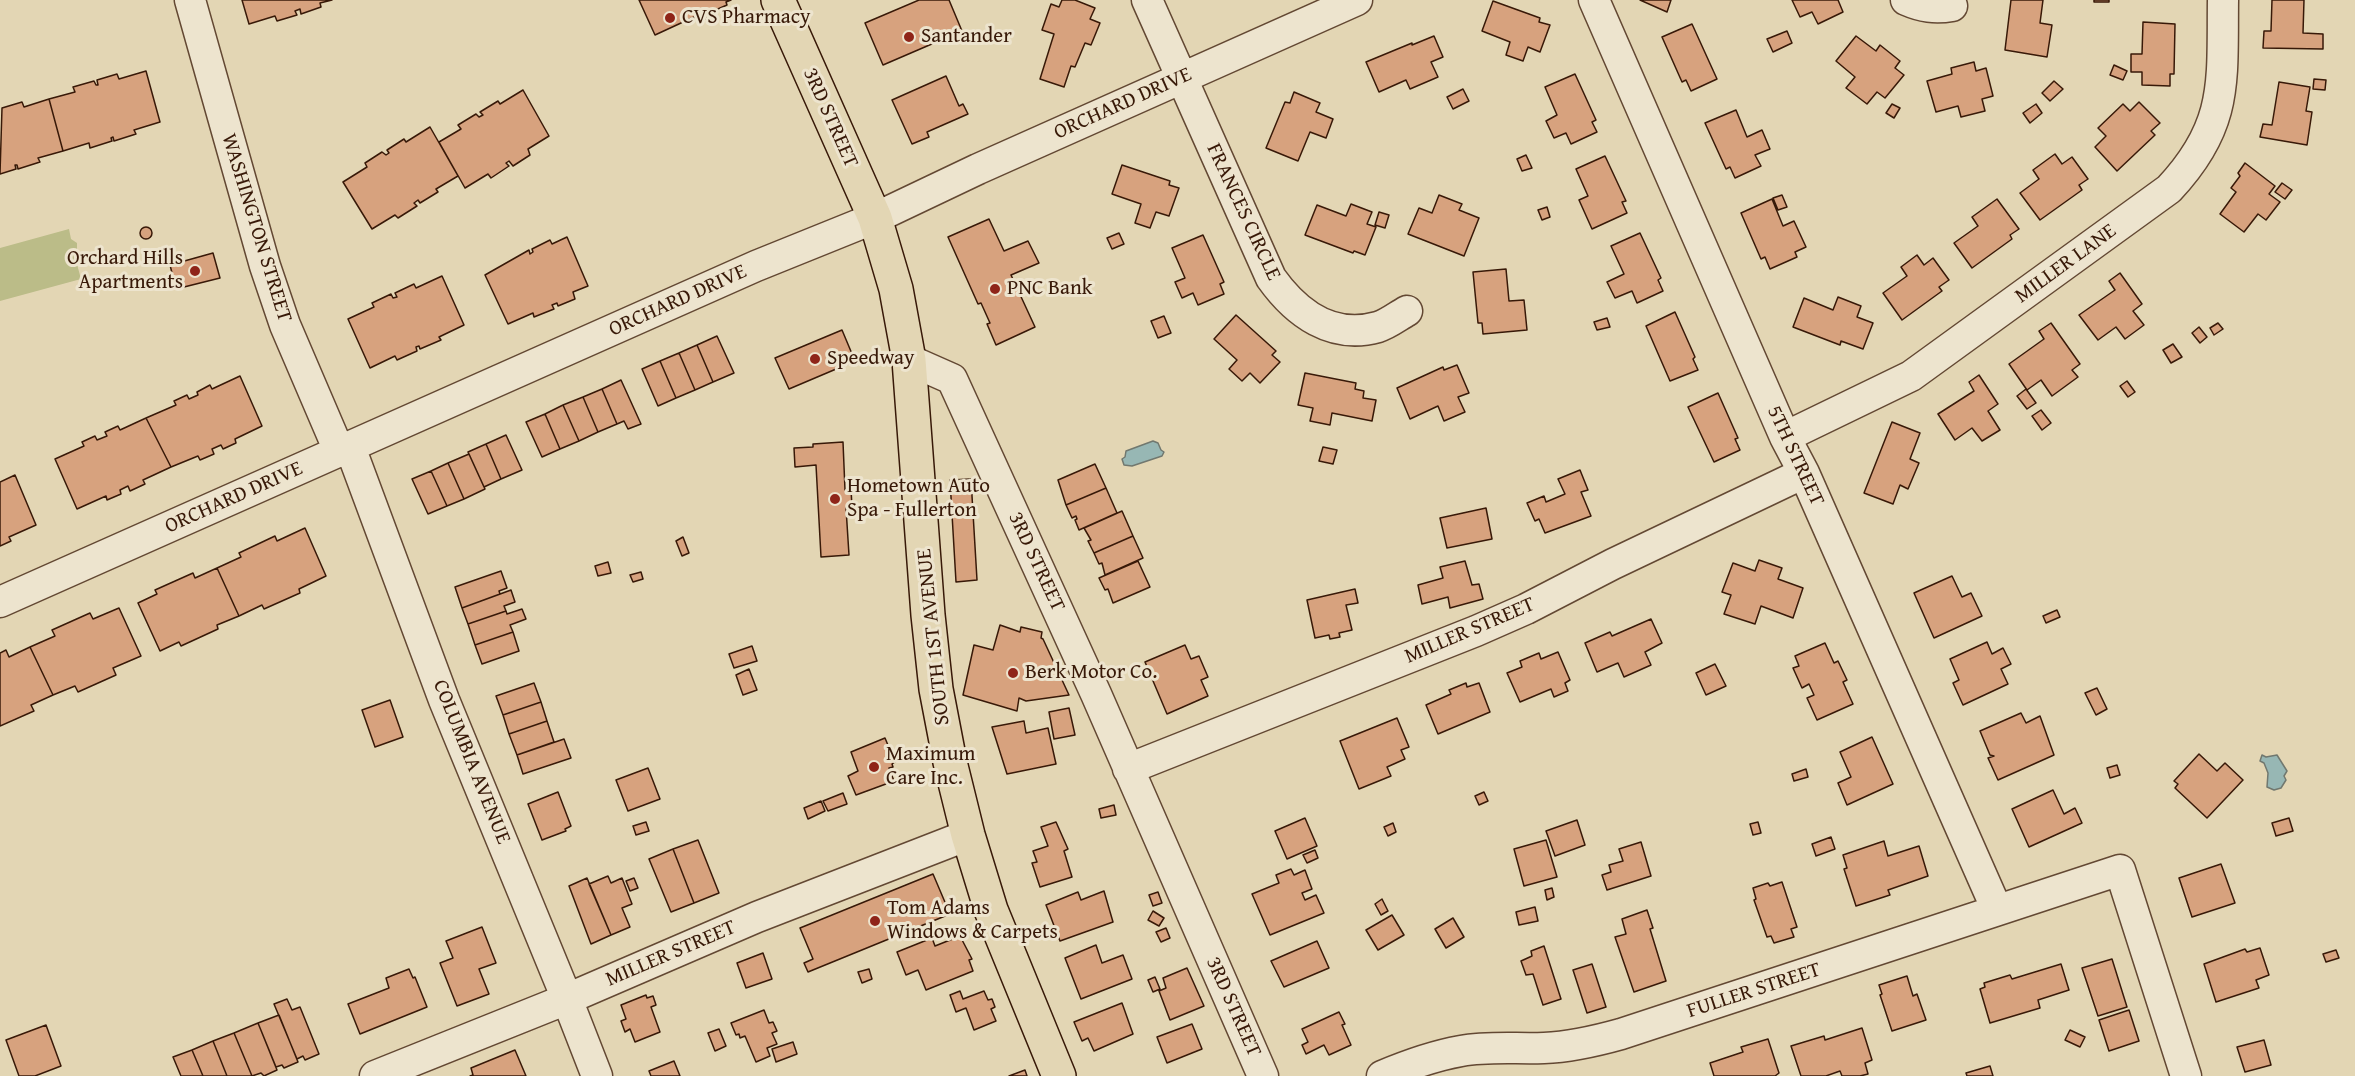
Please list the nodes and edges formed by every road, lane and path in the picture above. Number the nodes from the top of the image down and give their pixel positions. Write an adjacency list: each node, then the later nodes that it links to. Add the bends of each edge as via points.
1 (190, 0): 14 (street, WASHINGTON STREET, via 285,325)
2 (778, 0): 10 (main road, 3RD STREET)
3 (1147, 0): 9 (street, FRANCES CIRCLE)
4 (1357, 0): 9 (street, ORCHARD DRIVE)
5 (1594, 0): 13 (street, 5TH STREET)
6 (1906, 0): 8 (street, via 1922,7)
7 (2223, 0): 13 (street, MILLER LANE, via 2222,89 2214,121 2193,162 2169,189 1911,376)
8 (1952, 6)
9 (1182, 78): 10 (street, ORCHARD DRIVE); 11 (street, FRANCES CIRCLE, via 1271,278 1286,299 1321,324 1341,330 1380,326)
10 (875, 218): 12 (main road, 3RD STREET, via 896,288); 14 (street, ORCHARD DRIVE, via 756,266)
11 (1407, 311)
12 (909, 360): 17 (street, 3RD STREET, via 952,379); 18 (main road, SOUTH 1ST AVENUE, via 936,689)
13 (1785, 437): 15 (street, 5TH STREET)
14 (344, 449): 16 (street, ORCHARD DRIVE); 20 (street, COLUMBIA AVENUE)
15 (1804, 473): 17 (street, MILLER STREET, via 1476,631); 19 (street, 5TH STREET)
16 (0, 602)
17 (1128, 769): 24 (street, 3RD STREET)
18 (968, 835): 20 (street, MILLER STREET, via 757,917); 23 (main road, SOUTH 1ST AVENUE, via 991,910)
19 (1997, 910): 25 (street, FULLER STREET, via 1621,1034 1545,1048 1462,1050 1420,1060); 26 (street, FULLER STREET, via 2120,870)
20 (567, 999): 21 (street, MILLER STREET); 22 (street, COLUMBIA AVENUE)
21 (375, 1076)
22 (597, 1076)
23 (1059, 1076)
24 (1263, 1076)
25 (1382, 1076)
26 (2186, 1076)

